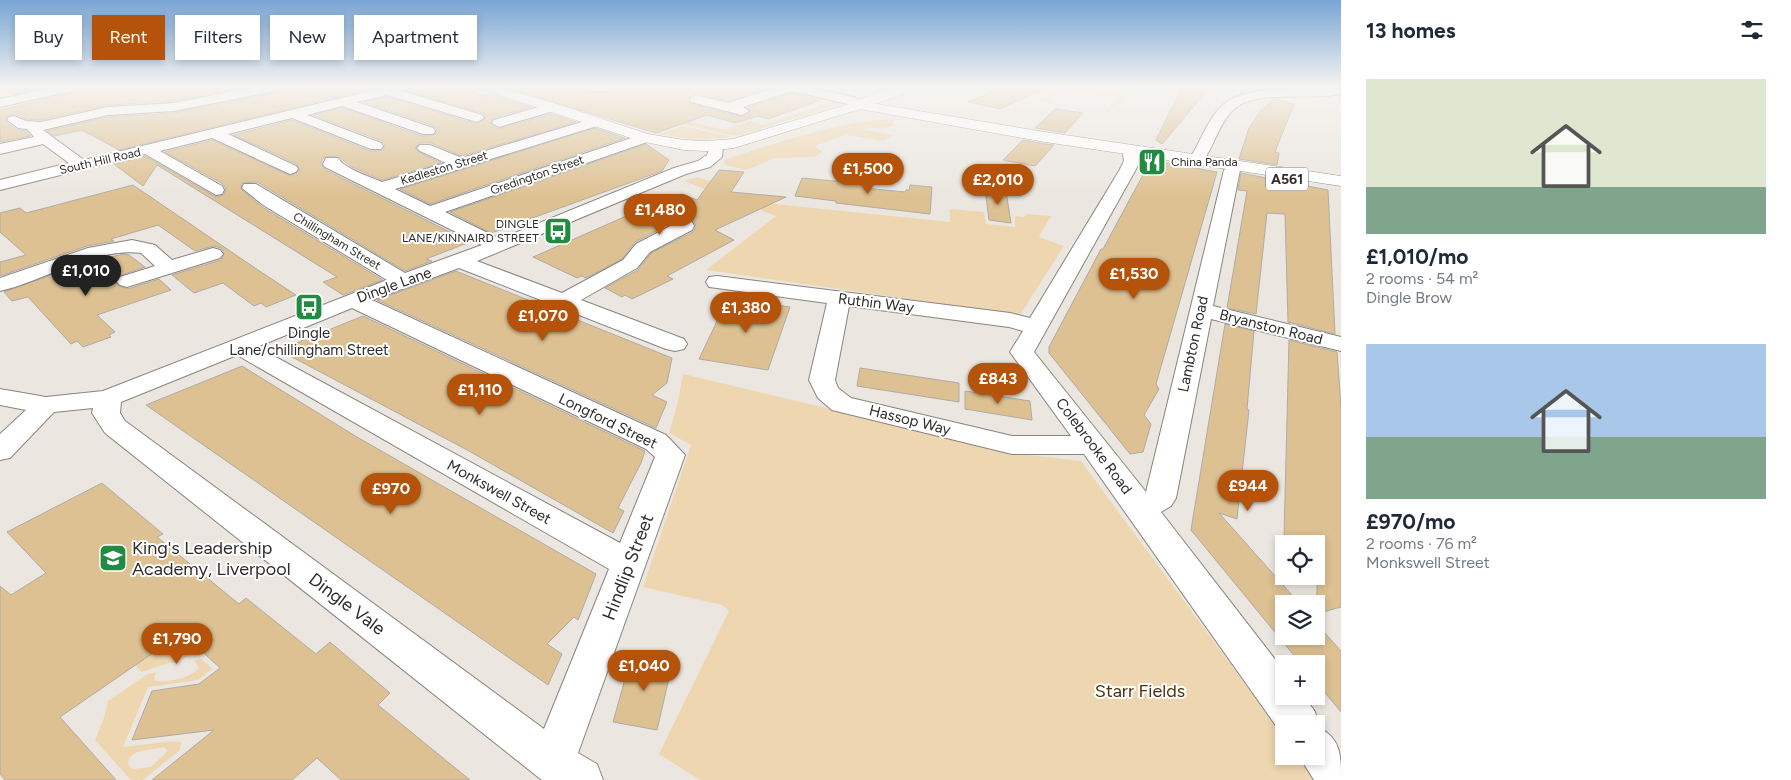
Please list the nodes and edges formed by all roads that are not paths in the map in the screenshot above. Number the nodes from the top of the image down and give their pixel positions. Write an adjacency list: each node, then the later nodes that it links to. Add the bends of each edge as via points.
1 (20, 123): 12 (street)
2 (50, 123): 12 (street)
3 (254, 123): 14 (street, South Hill Road)
4 (318, 123): 17 (street)
5 (406, 123): 13 (street)
6 (590, 123): 25 (street, Kedleston Street)
7 (599, 123): 15 (main road, A561)
8 (813, 123): 22 (main road, A561, via 731,152)
9 (955, 123): 23 (main road, A561)
10 (968, 123): 24 (main road, A561)
11 (1218, 123): 24 (street)
12 (38, 126): 16 (street, via 34,130)
13 (428, 131)
14 (214, 133): 20 (street, South Hill Road); 28 (street)
15 (645, 138): 21 (main road, A561, via 658,147); 37 (street, Gredington Street)
16 (46, 139): 19 (street); 26 (street)
17 (376, 146)
18 (419, 146): 25 (street)
19 (0, 149)
20 (148, 150): 26 (street, South Hill Road); 36 (street)
21 (692, 150): 22 (main road, A561); 30 (street)
22 (715, 150): 30 (street, Dingle Lane, via 712,160)
23 (1131, 154): 29 (main road, A561); 51 (street, Colebrooke Road, via 1132,161)
24 (1198, 158): 31 (main road, A561)
25 (460, 162): 34 (street, Kedleston Street)
26 (81, 165): 32 (street, South Hill Road)
27 (338, 167): 34 (street)
28 (290, 169)
29 (1232, 170): 35 (main road, A561); 50 (street, Lambton Road)
30 (680, 171): 39 (street, Dingle Lane)
31 (1341, 181)
32 (0, 185)
33 (250, 188): 44 (street, Chillingham Street)
34 (380, 188): 37 (street)
35 (1341, 188)
36 (216, 190)
37 (429, 212): 39 (street)
38 (685, 226): 49 (street, via 643,248 630,264)
39 (500, 246): 41 (street, Dingle Lane)
40 (214, 254): 42 (street)
41 (459, 261): 44 (street, Dingle Lane); 49 (street)
42 (169, 268): 43 (street); 46 (street, via 147,248 124,246)
43 (127, 281)
44 (404, 282): 48 (street, Dingle Lane)
45 (717, 282): 47 (street, Ruthin Way)
46 (0, 285)
47 (839, 298): 51 (street, Ruthin Way, via 1010,320); 58 (street, Hassop Way, via 822,380 827,392 842,404 1012,445)
48 (353, 300): 54 (street, Dingle Lane); 60 (street, Longford Street, via 656,442)
49 (563, 301): 52 (street)
50 (1201, 310): 53 (street, Bryanston Road); 61 (street, Lambton Road, via 1160,498)
51 (1036, 327): 58 (street, Colebrooke Road, via 1022,352)
52 (675, 344)
53 (1341, 344)
54 (238, 346): 56 (street, Dingle Lane); 62 (street, Monkswell Street)
55 (0, 397): 57 (street, Dingle Lane)
56 (108, 398): 57 (street, Dingle Lane); 65 (street, Dingle Vale, via 106,412 114,427)
57 (46, 405): 59 (street)
58 (1093, 445): 61 (street, Colebrooke Road)
59 (0, 451)
60 (670, 455): 62 (street, Hindlip Street)
61 (1141, 509): 63 (street, Colebrooke Road)
62 (629, 564): 65 (street, Hindlip Street)
63 (1293, 715)
64 (1325, 758): 66 (street)
65 (567, 771)
66 (1341, 780)

